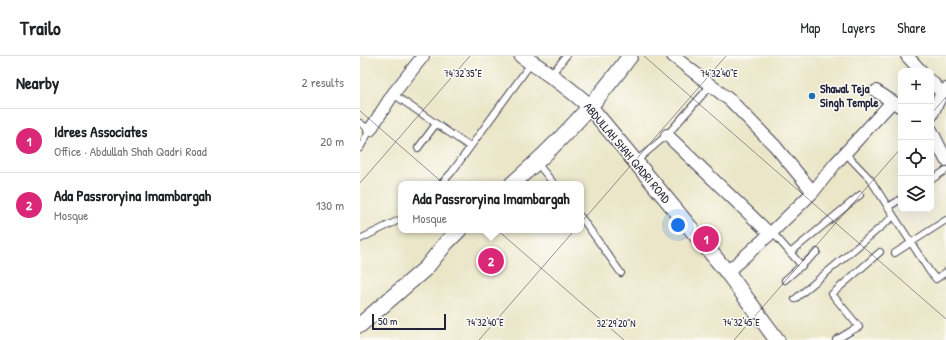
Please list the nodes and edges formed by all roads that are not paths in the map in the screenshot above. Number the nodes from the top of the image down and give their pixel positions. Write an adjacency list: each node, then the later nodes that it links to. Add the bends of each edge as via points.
1 (423, 56): 13 (street)
2 (566, 56): 8 (lane)
3 (630, 56): 15 (street)
4 (673, 56): 10 (street)
5 (907, 56): 7 (street)
6 (527, 59): 8 (street, ABDULLAH SHAH QADRI ROAD); 21 (lane)
7 (919, 68)
8 (551, 75): 15 (street, ABDULLAH SHAH QADRI ROAD)
9 (934, 83): 12 (street)
10 (712, 85): 19 (lane); 33 (street, via 731,100 775,146)
11 (876, 91): 14 (street)
12 (944, 91): 16 (street)
13 (393, 94): 17 (lane); 18 (street)
14 (896, 105): 33 (street, via 835,164)
15 (590, 107): 26 (street, ABDULLAH SHAH QADRI ROAD); 27 (street)
16 (934, 110)
17 (436, 124): 21 (lane); 23 (lane)
18 (365, 126): 22 (lane)
19 (667, 135): 26 (lane); 42 (street)
20 (934, 136): 25 (street)
21 (470, 147): 30 (lane)
22 (360, 148)
23 (418, 148)
24 (848, 156): 36 (lane, via 870,179)
25 (946, 160)
26 (635, 162): 50 (street, ABDULLAH SHAH QADRI ROAD)
27 (537, 163): 31 (street); 32 (lane)
28 (946, 170): 29 (lane)
29 (934, 178)
30 (443, 181)
31 (516, 181)
32 (552, 181)
33 (813, 192): 42 (street)
34 (860, 195): 47 (lane)
35 (898, 200): 36 (lane)
36 (888, 207): 37 (lane)
37 (894, 216): 44 (lane); 54 (lane)
38 (398, 220): 43 (lane)
39 (946, 220): 44 (lane)
40 (584, 221): 52 (lane)
41 (456, 233): 55 (street, via 426,268)
42 (771, 233): 47 (lane); 50 (street)
43 (360, 239)
44 (912, 243): 48 (lane); 51 (lane, via 936,279)
45 (817, 252): 49 (lane)
46 (880, 252): 57 (lane, via 832,294 860,327)
47 (790, 253): 49 (lane)
48 (896, 253)
49 (802, 266): 53 (lane)
50 (727, 272): 56 (street, ABDULLAH SHAH QADRI ROAD)
51 (946, 272)
52 (621, 273)
53 (785, 280)
54 (795, 299)
55 (360, 326)
56 (777, 340)
57 (836, 340)

